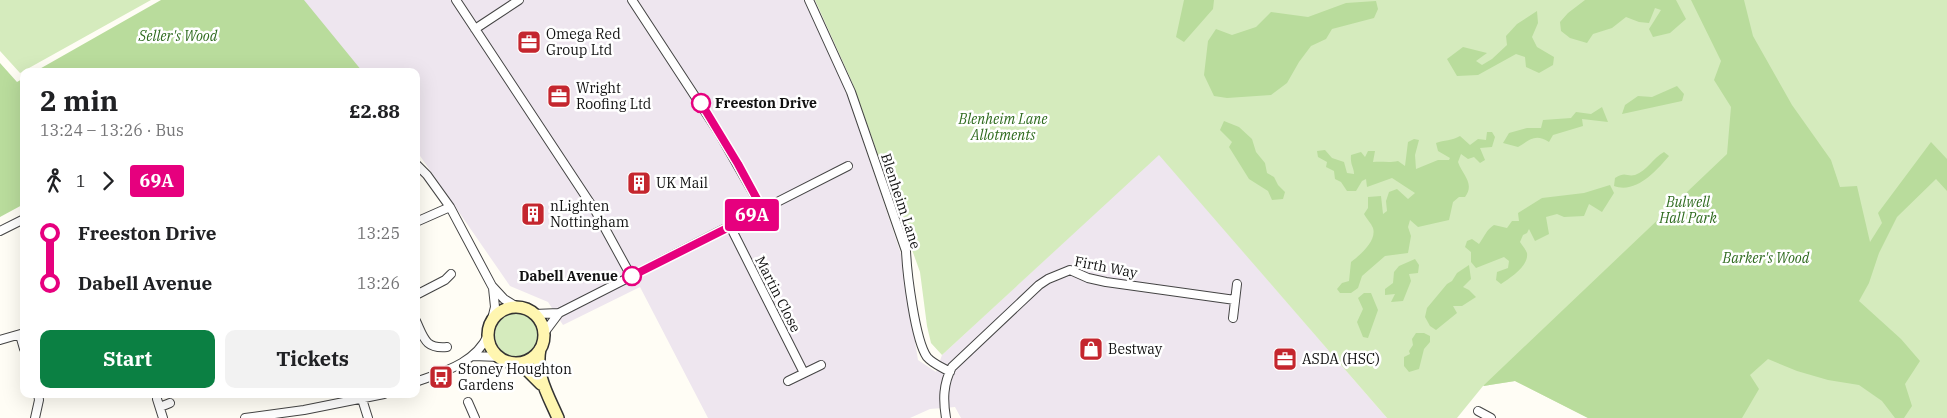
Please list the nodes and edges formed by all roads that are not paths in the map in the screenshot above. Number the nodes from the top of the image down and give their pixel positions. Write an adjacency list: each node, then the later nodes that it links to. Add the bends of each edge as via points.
1 (456, 0): 5 (street)
2 (519, 0): 5 (street)
3 (632, 0): 9 (street, via 719,132)
4 (809, 0): 38 (street, Blenheim Lane, via 851,92 906,251 924,350 929,359)
5 (475, 29): 14 (street, via 596,212)
6 (848, 166): 9 (street)
7 (420, 168): 8 (street)
8 (450, 206): 10 (street); 17 (street)
9 (763, 210): 12 (street)
10 (420, 220)
11 (20, 221): 13 (street)
12 (730, 226): 14 (street); 39 (street, Martin Close)
13 (0, 231)
14 (632, 276): 21 (street)
15 (449, 280): 18 (street)
16 (1237, 284): 19 (street)
17 (492, 286): 20 (street); 24 (street, via 495,307)
18 (420, 292)
19 (1235, 300): 23 (street); 38 (street, Firth Way, via 1106,282 1070,270 1039,285 955,363)
20 (517, 307): 22 (street); 24 (street, via 501,311)
21 (559, 313): 22 (street); 26 (street)
22 (534, 314): 26 (street)
23 (1233, 318)
24 (492, 319): 28 (street)
25 (420, 329): 30 (street, via 427,343)
26 (544, 333): 32 (street)
27 (20, 335): 29 (street)
28 (488, 335): 33 (street); 34 (street, via 491,348)
29 (0, 340)
30 (436, 348): 31 (street); 35 (street)
31 (447, 348)
32 (540, 349): 36 (street, via 526,361); 42 (street, via 538,366)
33 (473, 356): 34 (street); 40 (street)
34 (498, 357): 36 (street)
35 (433, 358)
36 (514, 363): 42 (street, via 528,370)
37 (821, 365): 39 (street)
38 (950, 372): 48 (street, via 945,384)
39 (804, 373): 41 (street)
40 (420, 380)
41 (788, 381)
42 (545, 390): 58 (street)
43 (39, 398): 53 (street)
44 (366, 398): 45 (street)
45 (362, 399): 51 (street); 56 (street)
46 (468, 402): 57 (street)
47 (170, 403): 54 (street, via 158,403)
48 (944, 406): 59 (street); 60 (street)
49 (1492, 408): 52 (street)
50 (1478, 411): 52 (street)
51 (271, 416): 55 (street)
52 (1489, 417)
53 (35, 418)
54 (163, 418)
55 (245, 418)
56 (368, 418)
57 (475, 418)
58 (558, 418)
59 (942, 418)
60 (946, 418)

